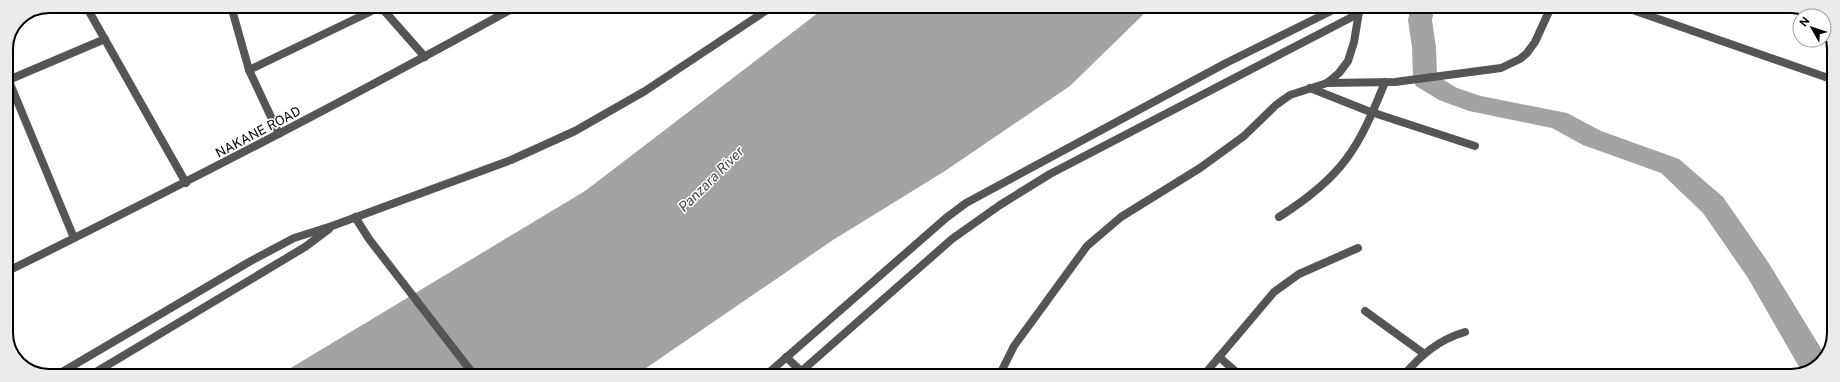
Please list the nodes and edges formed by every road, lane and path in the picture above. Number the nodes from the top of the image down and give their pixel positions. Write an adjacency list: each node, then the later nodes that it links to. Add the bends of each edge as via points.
1 (90, 13): 12 (street)
2 (233, 13): 14 (street)
3 (366, 13): 14 (street)
4 (386, 13): 13 (street)
5 (504, 13): 13 (street, NAKANE ROAD)
6 (762, 13): 25 (street, via 645,91 575,130 511,160)
7 (1327, 13): 34 (street, via 1226,63 966,203)
8 (1355, 13): 41 (street, via 1050,174 1001,203 952,239)
9 (1360, 13): 18 (street, via 1348,61 1340,73)
10 (1548, 13): 17 (street, via 1527,53 1501,68)
11 (1641, 13): 16 (street)
12 (104, 39): 15 (street); 24 (street)
13 (426, 57): 22 (street, NAKANE ROAD)
14 (249, 70): 22 (street)
15 (13, 76)
16 (1827, 78)
17 (1385, 82): 18 (street); 21 (street)
18 (1327, 83): 19 (street)
19 (1310, 88): 21 (street); 42 (street, via 1290,95 1244,136 1200,168 1121,217 1087,246 1014,346)
20 (13, 92): 28 (street)
21 (1373, 113): 23 (street); 26 (street, via 1368,127 1339,172 1322,189)
22 (279, 134): 24 (street, NAKANE ROAD)
23 (1475, 146)
24 (186, 183): 28 (street, NAKANE ROAD)
25 (355, 217): 27 (street); 38 (street)
26 (1279, 217)
27 (332, 226): 36 (street, via 294,238 249,262); 37 (street, via 305,247)
28 (74, 238): 30 (street, NAKANE ROAD)
29 (1358, 248): 35 (street, via 1299,274 1274,292)
30 (13, 268)
31 (1365, 311): 33 (street)
32 (1465, 332): 33 (street, via 1435,344)
33 (1423, 353): 45 (street)
34 (786, 357): 39 (street); 40 (street)
35 (1219, 357): 43 (street); 44 (street)
36 (67, 369)
37 (101, 369)
38 (469, 369)
39 (773, 369)
40 (794, 369)
41 (804, 369)
42 (1002, 369)
43 (1209, 369)
44 (1233, 369)
45 (1409, 369)

